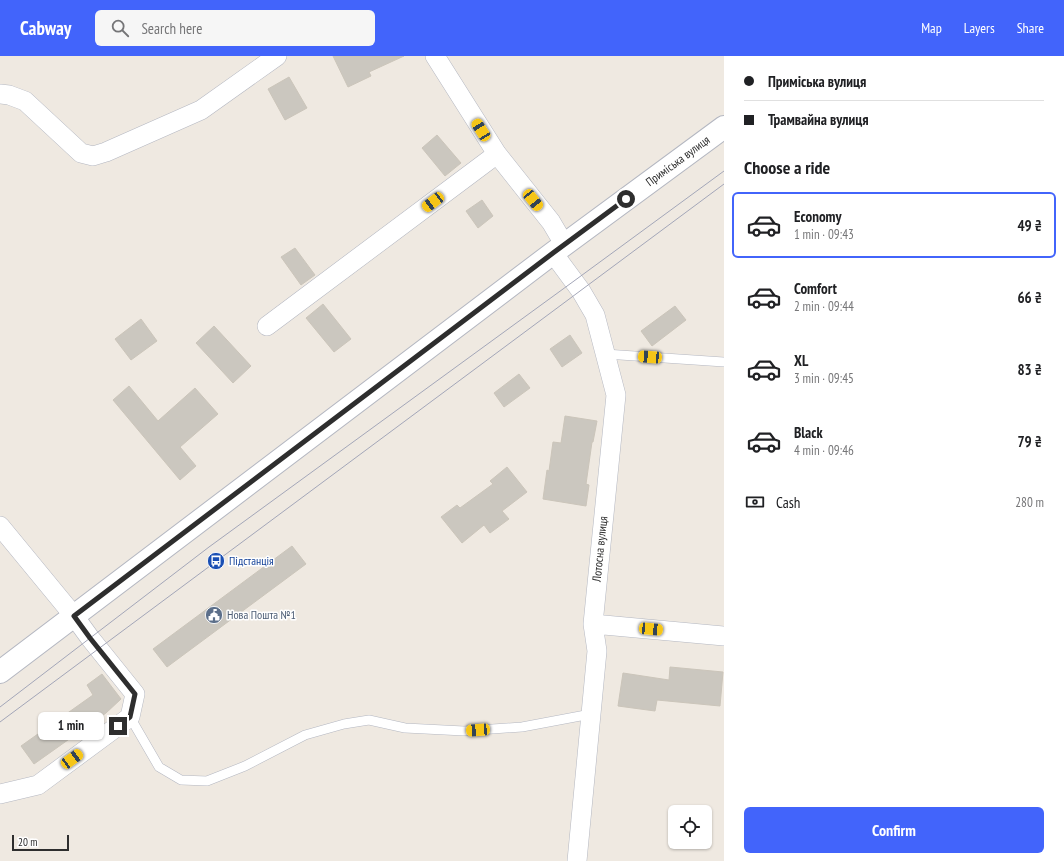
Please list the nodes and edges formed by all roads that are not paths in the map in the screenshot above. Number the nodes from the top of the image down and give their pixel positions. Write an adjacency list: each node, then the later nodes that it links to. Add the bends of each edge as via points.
1 (277, 56): 3 (street, via 201,110 93,156 80,153 24,102)
2 (435, 56): 5 (street, Лотосна вулиця)
3 (0, 94)
4 (724, 127): 6 (street, Приміська вулиця)
5 (496, 154): 6 (street, Лотосна вулиця, via 551,222); 7 (street)
6 (558, 248): 8 (street, Лотосна вулиця, via 595,315); 11 (street, Приміська вулиця)
7 (267, 326)
8 (605, 354): 9 (lane); 12 (street, Лотосна вулиця, via 616,395)
9 (724, 362)
10 (0, 526): 11 (street)
11 (74, 616): 14 (street, Приміська вулиця); 16 (street, via 135,694)
12 (593, 624): 13 (street); 15 (street, Лотосна вулиця, via 596,651)
13 (724, 636)
14 (0, 672)
15 (591, 714): 16 (lane, via 522,727 464,731 405,728 369,720 344,724 305,735 245,766 207,781 181,780 159,767); 18 (street, Лотосна вулиця)
16 (130, 717): 17 (street, via 38,785)
17 (0, 794)
18 (577, 861)

